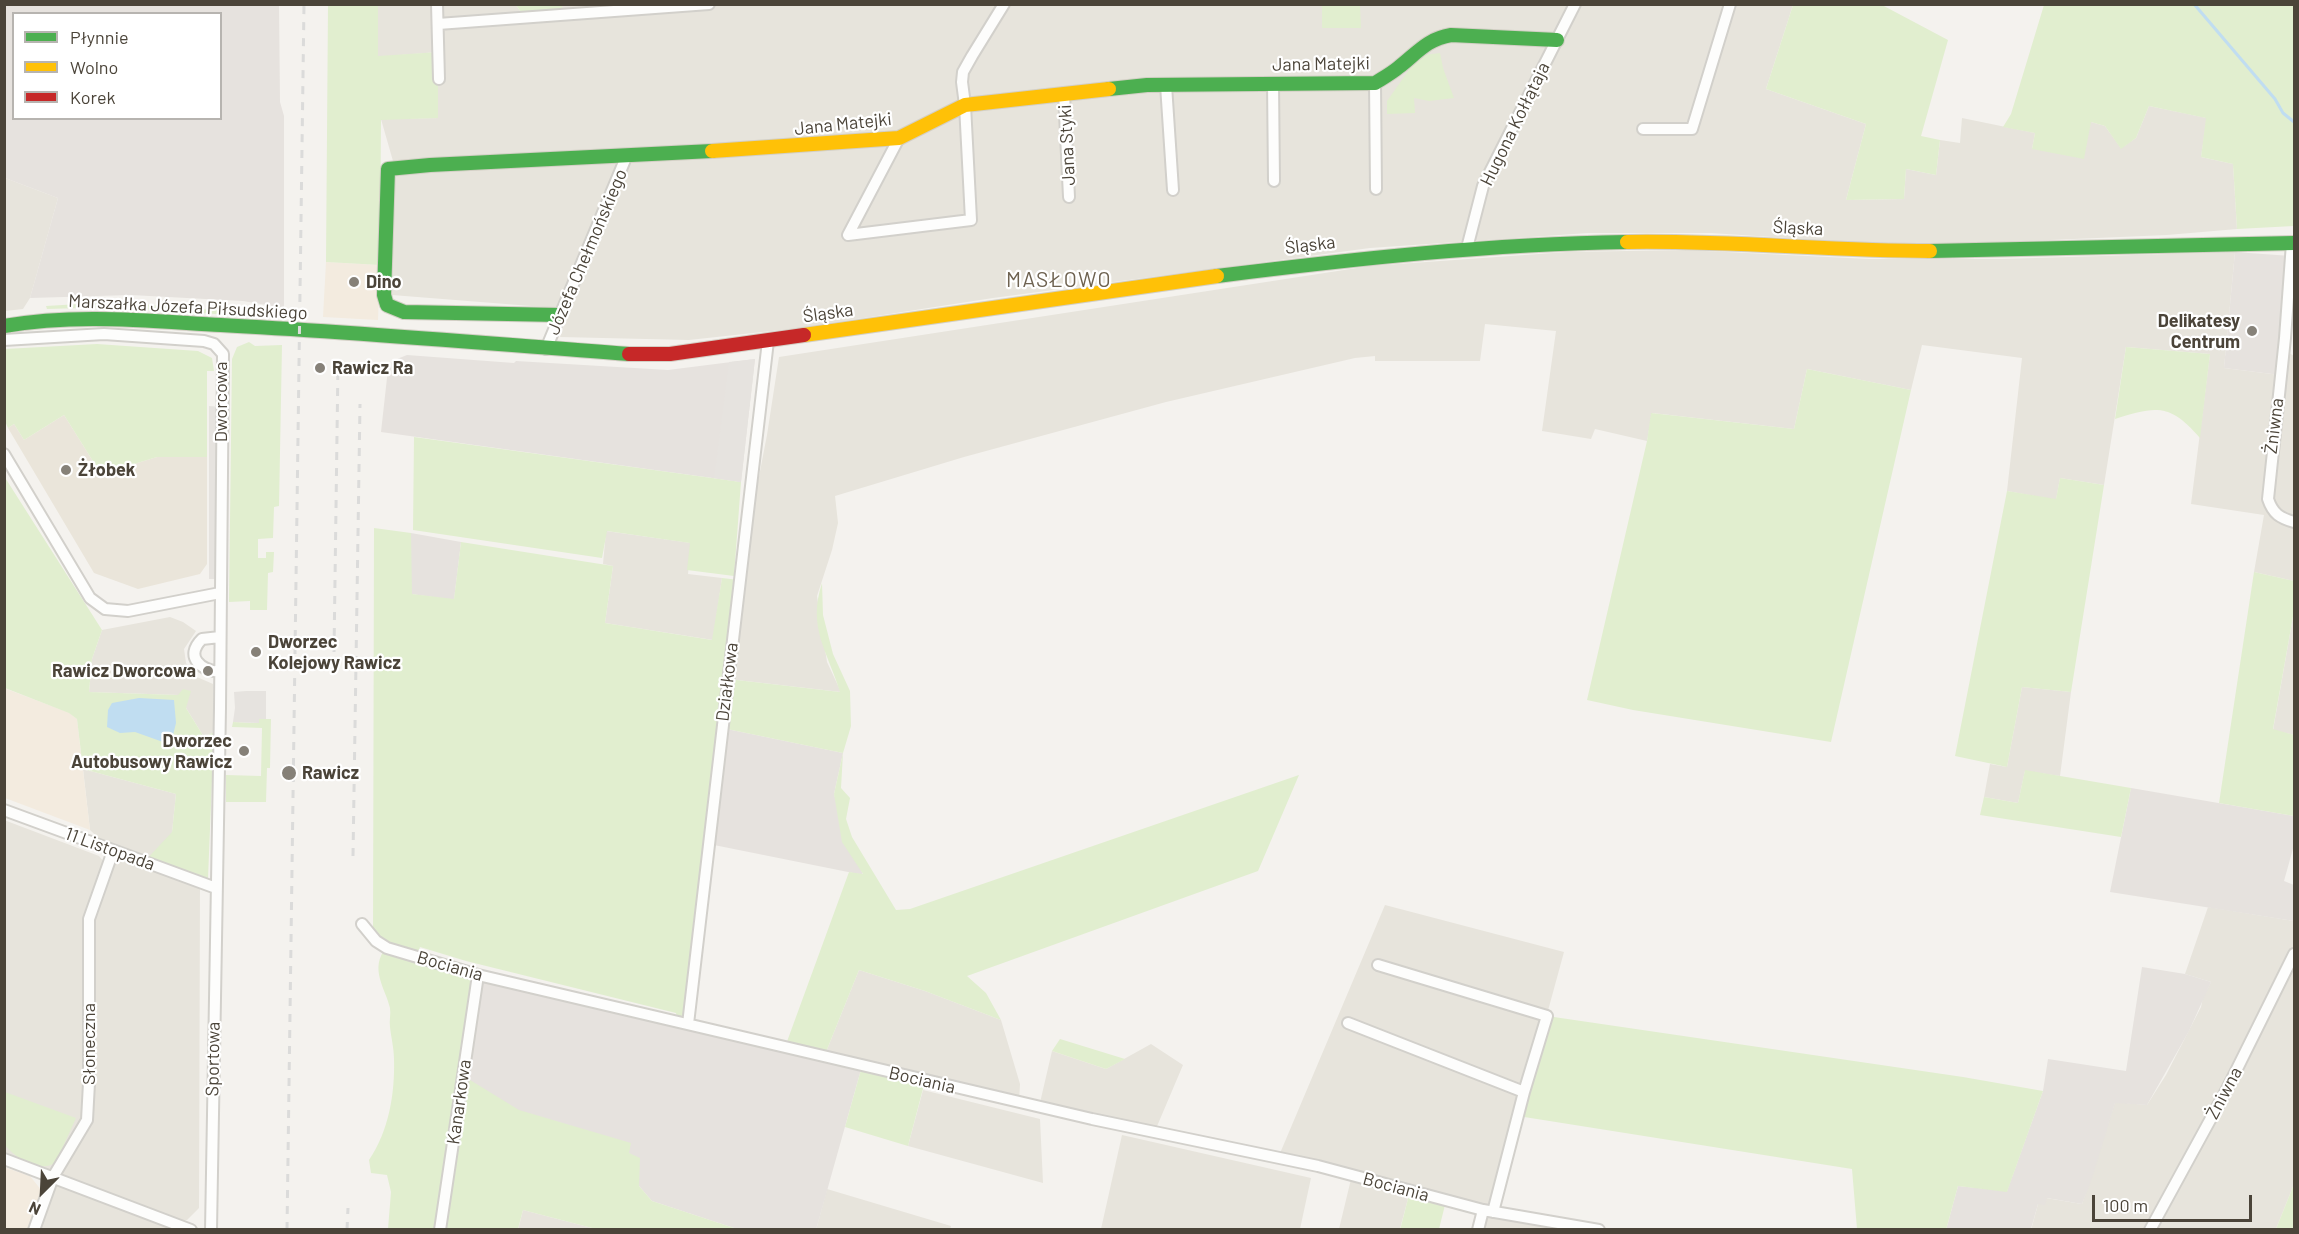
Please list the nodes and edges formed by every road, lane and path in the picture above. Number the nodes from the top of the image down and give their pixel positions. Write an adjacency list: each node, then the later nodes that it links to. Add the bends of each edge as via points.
1 (437, 4): 8 (street)
2 (709, 4): 6 (street)
3 (1004, 4): 15 (street, via 963,72)
4 (1575, 4): 9 (street, Hugona Kołłątaja)
5 (1730, 4): 16 (street, via 1692,129)
6 (675, 6): 7 (street)
7 (562, 10): 8 (street)
8 (438, 24): 10 (street)
9 (1557, 40): 12 (street, Jana Matejki, via 1434,37); 24 (street, Hugona Kołłątaja, via 1483,186)
10 (439, 79)
11 (1273, 83): 12 (street, Jana Matejki); 13 (street, Jana Matejki); 19 (street)
12 (1375, 83): 20 (street)
13 (1166, 85): 14 (street, Jana Matejki); 21 (street)
14 (1064, 93): 15 (street, Jana Matejki); 22 (street, Jana Styki)
15 (965, 105): 17 (street, Jana Matejki); 17 (street, via 971,220 848,235)
16 (1643, 129)
17 (899, 138): 18 (street, Jana Matejki)
18 (627, 155): 25 (street, Józefa Chełmońskiego); 25 (street, Jana Matejki, via 388,169 384,295 387,305 404,312)
19 (1274, 181)
20 (1376, 189)
21 (1173, 190)
22 (1069, 197)
23 (2293, 243): 24 (street, Śląska, via 2003,252 1869,251 1686,241); 32 (street, Żniwna, via 2268,500 2272,511)
24 (1467, 248): 29 (street, Śląska, via 1181,280)
25 (560, 315): 30 (street, Józefa Chełmońskiego)
26 (4, 326): 27 (street, Marszałka Józefa Piłsudskiego, via 84,318)
27 (334, 333): 30 (street, Śląska)
28 (4, 340): 33 (street, Dworcowa, via 104,334 208,342 217,347 222,354)
29 (768, 341): 30 (street, Śląska, via 670,354); 44 (street, Działkowa)
30 (546, 349)
31 (4, 454): 33 (street, via 90,598 105,609 128,611)
32 (2295, 522)
33 (220, 593): 34 (street, Dworcowa)
34 (220, 637): 35 (street, Dworcowa); 35 (street, via 202,639 195,655 201,667)
35 (219, 672): 38 (street, Dworcowa)
36 (4, 810): 37 (street, 11 Listopada)
37 (112, 851): 38 (street, 11 Listopada); 47 (street, Słoneczna, via 89,919 87,1120)
38 (216, 888): 51 (street, Sportowa)
39 (363, 924): 42 (street, Bociania, via 387,948)
40 (2295, 954): 55 (street, Żniwna)
41 (1378, 965): 45 (street, via 1547,1016)
42 (478, 975): 44 (street, Bociania); 52 (street, Kanarkowa)
43 (1348, 1023): 45 (street)
44 (688, 1024): 48 (street, Bociania, via 1092,1119 1318,1166)
45 (1524, 1092): 48 (street)
46 (4, 1159): 47 (street)
47 (53, 1177): 49 (street, Słoneczna); 50 (street)
48 (1488, 1211): 53 (street); 54 (street, Bociania)
49 (34, 1230)
50 (191, 1230)
51 (211, 1230)
52 (440, 1230)
53 (1478, 1230)
54 (1599, 1230)
55 (2150, 1230)

